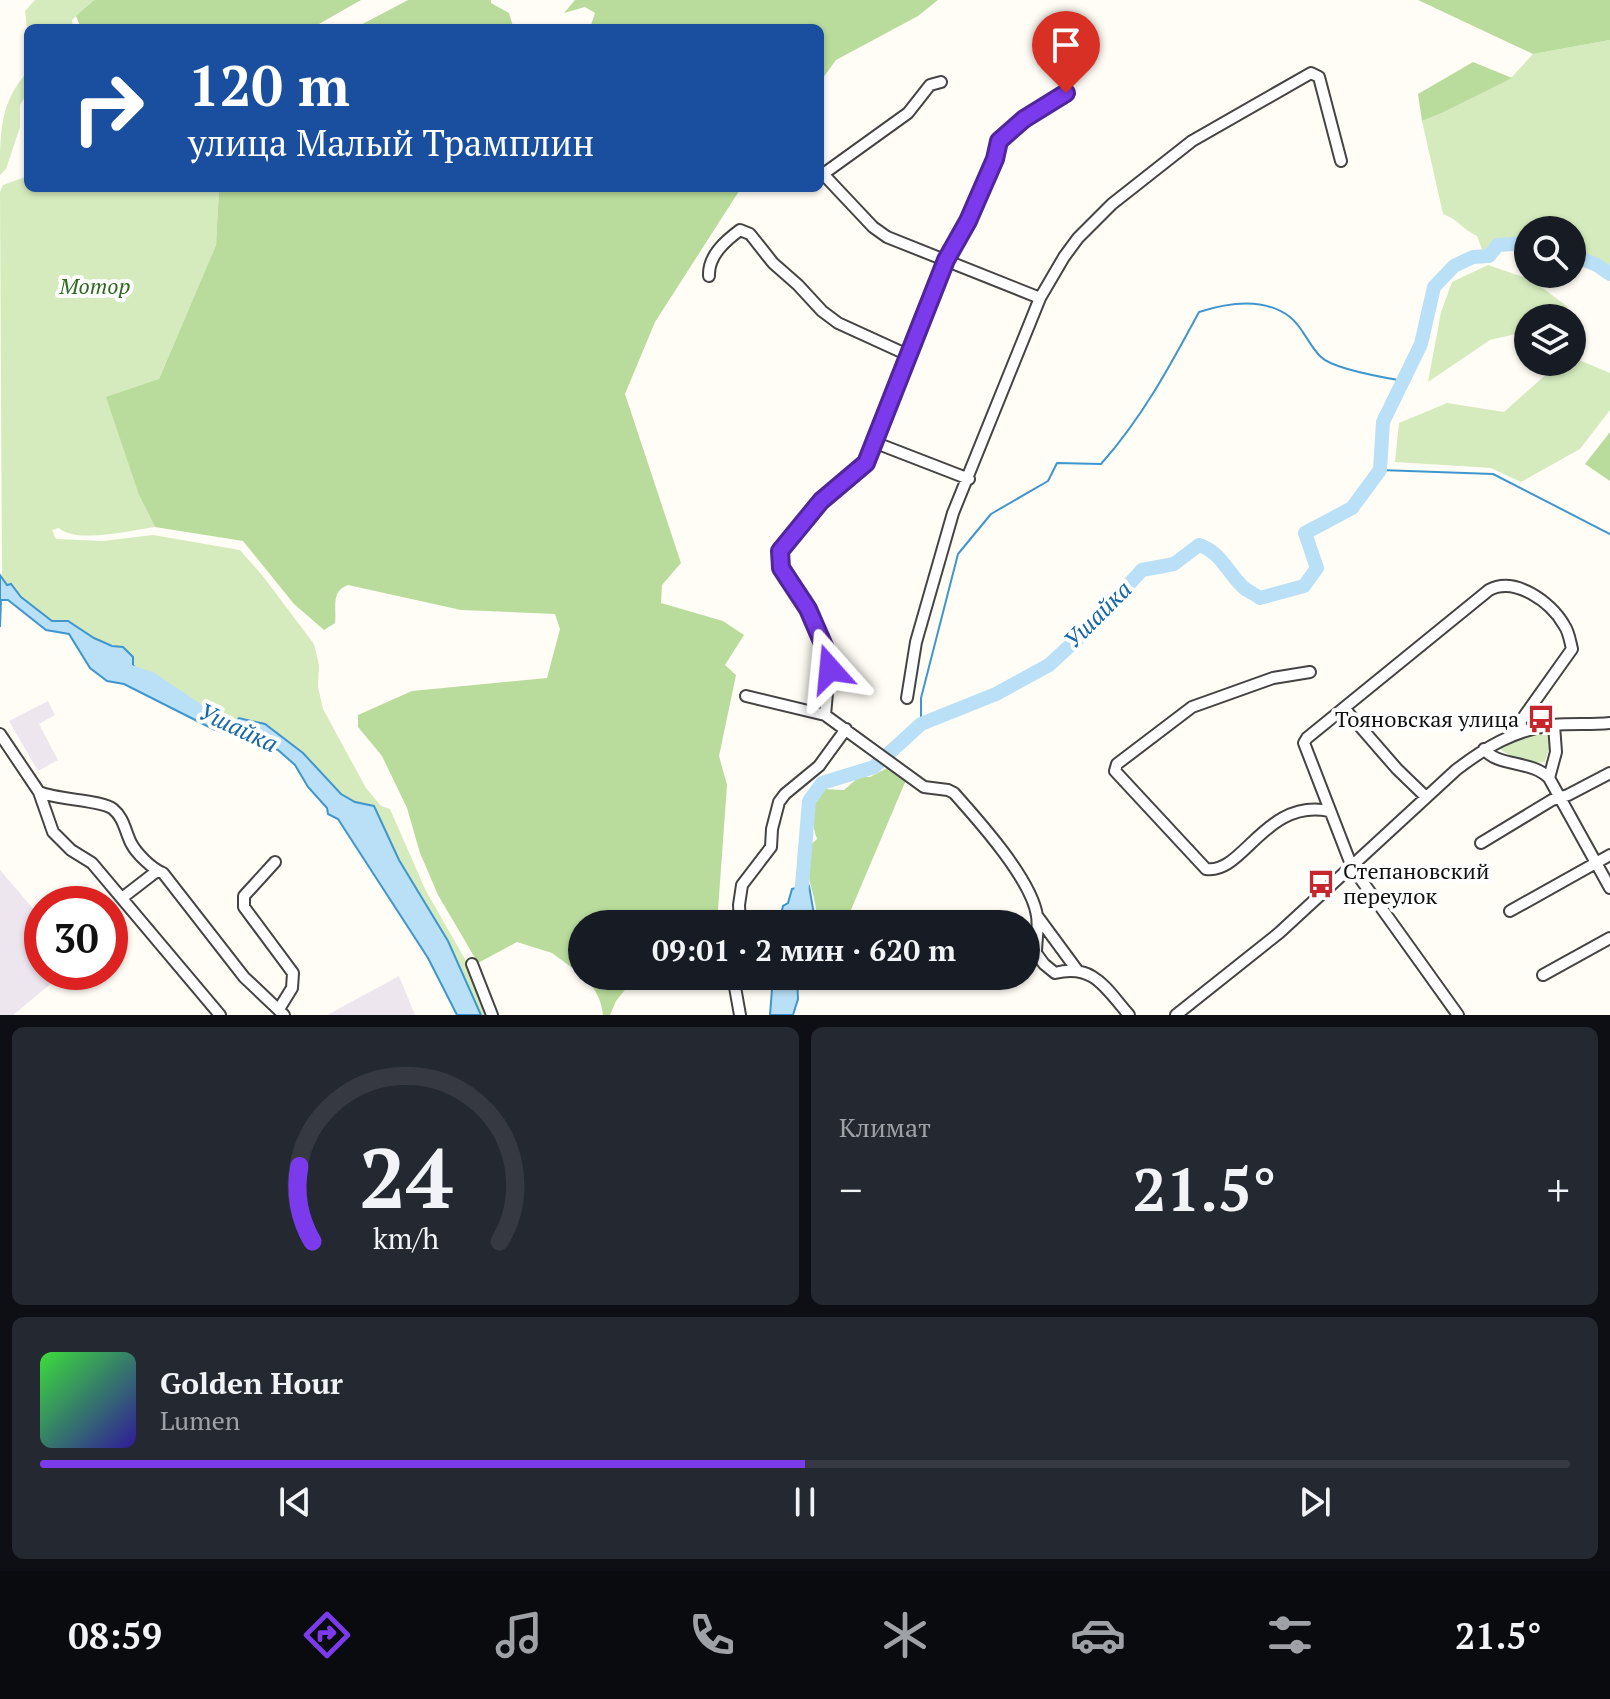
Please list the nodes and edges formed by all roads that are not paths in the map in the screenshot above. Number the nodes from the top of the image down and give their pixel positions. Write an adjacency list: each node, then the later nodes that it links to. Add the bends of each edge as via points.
1 (941, 82): 4 (street, via 930,85 908,113 825,176 887,237)
2 (1066, 93): 4 (street, via 999,141 968,221)
3 (1341, 161): 6 (street, via 1319,77 1302,76 1192,141 1112,204 1078,238)
4 (946, 260): 6 (street); 7 (street)
5 (709, 276): 7 (street, via 720,247 740,230 750,234 830,317)
6 (1040, 298): 9 (street)
7 (908, 355): 8 (street)
8 (876, 443): 9 (street); 14 (street, via 866,463 821,501 780,551 781,568 808,609 830,660)
9 (969, 479): 12 (street, via 933,576)
10 (1310, 672): 26 (street, via 1273,678 1192,707 1117,764 1115,771 1206,869 1221,869 1294,811)
11 (746, 696): 14 (street)
12 (907, 698)
13 (1344, 708): 18 (street, via 1489,590 1503,585 1550,607 1563,623 1572,649 1520,722); 24 (street); 26 (street, via 1304,743)
14 (825, 715): 17 (street)
15 (1610, 723): 16 (street)
16 (1554, 725): 18 (street); 22 (street, via 1556,752)
17 (846, 729): 37 (street, via 819,766 779,802 771,847 742,885); 38 (street, via 924,787 948,790 960,800 1020,877)
18 (1523, 730): 20 (street)
19 (0, 734): 23 (street)
20 (1484, 749): 22 (street); 24 (street)
21 (1610, 773): 25 (street)
22 (1549, 778): 25 (street)
23 (39, 792): 32 (street, via 110,806 121,817 132,845); 33 (street, via 61,842 92,863)
24 (1426, 797): 31 (street)
25 (1560, 797): 27 (street); 30 (street)
26 (1329, 811): 31 (street)
27 (1481, 843)
28 (1610, 855): 30 (street)
29 (275, 862): 48 (street, via 242,902 293,973)
30 (1596, 863): 34 (street); 39 (street)
31 (1352, 867): 47 (street); 55 (street)
32 (157, 871): 35 (street); 48 (street, via 244,977)
33 (112, 886)
34 (1610, 888)
35 (128, 893)
36 (128, 905): 49 (street)
37 (739, 910)
38 (1035, 910)
39 (1510, 911)
40 (1040, 920): 44 (street)
41 (1610, 938): 45 (street)
42 (1040, 958): 44 (street, via 1055,973)
43 (472, 964): 50 (street)
44 (1077, 970): 52 (street, via 1094,976)
45 (1543, 975)
46 (736, 990): 51 (street)
47 (1186, 1006): 53 (street); 54 (street)
48 (281, 1012)
49 (220, 1015)
50 (492, 1015)
51 (740, 1015)
52 (1129, 1015)
53 (1176, 1015)
54 (1195, 1015)
55 (1458, 1015)

